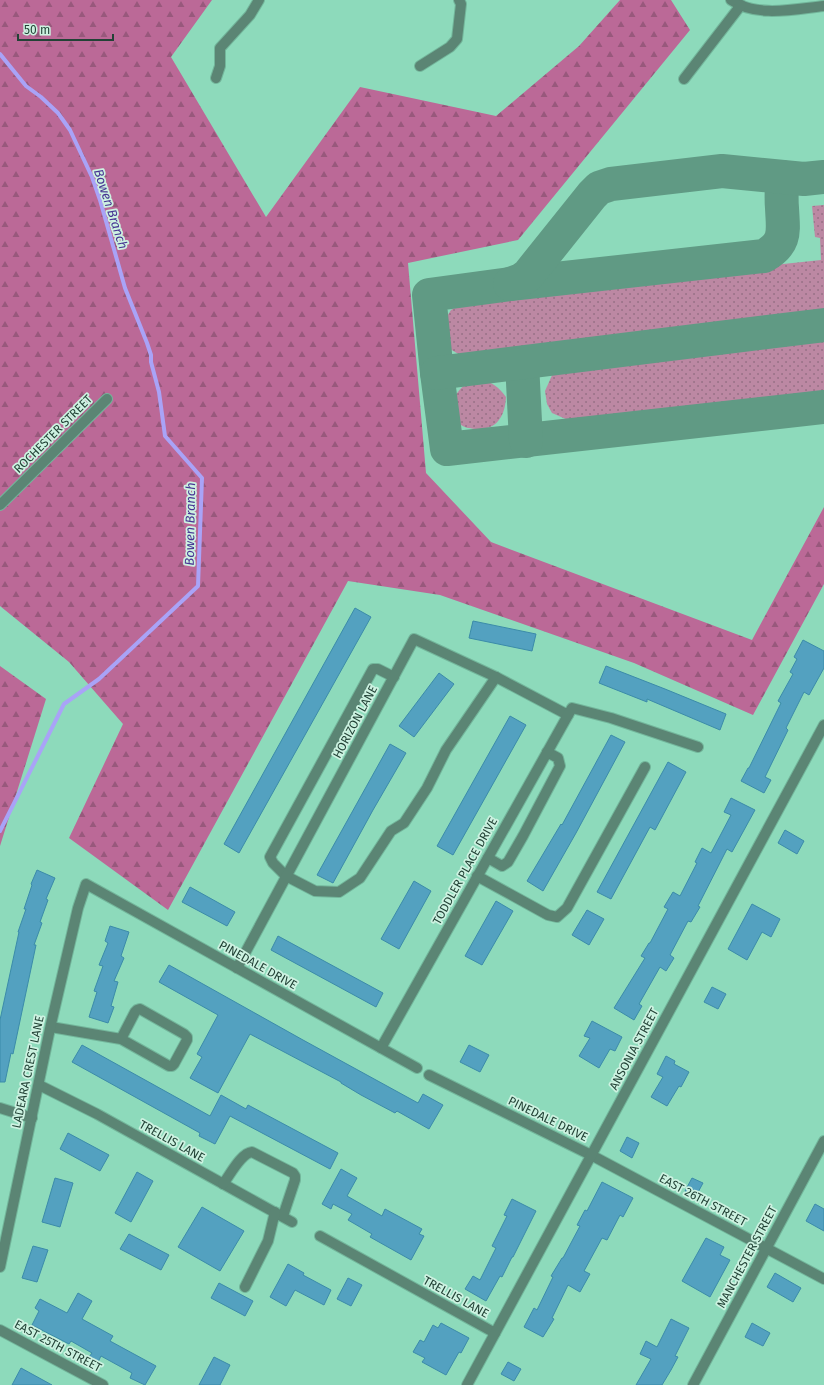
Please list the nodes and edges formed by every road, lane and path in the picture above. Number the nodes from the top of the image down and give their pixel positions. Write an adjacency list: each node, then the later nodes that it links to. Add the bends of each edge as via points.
1 (260, 0): 7 (street, via 220,48 220,66)
2 (459, 0): 6 (street, via 461,4 457,39 450,47)
3 (731, 0): 4 (street)
4 (741, 5): 5 (street, via 775,11); 8 (street)
5 (824, 6)
6 (420, 66)
7 (216, 78)
8 (684, 79)
9 (107, 398): 10 (street, ROCHESTER STREET)
10 (0, 505)
11 (394, 677): 12 (street, HORIZON LANE, via 414,639); 19 (street, HORIZON LANE); 19 (street, via 373,669 270,857)
12 (496, 677): 13 (street, HORIZON LANE); 19 (street, via 446,750 427,788 404,824 391,831 360,878 339,892 315,891)
13 (570, 711): 15 (street, HORIZON LANE, via 611,718); 16 (street, TODDLER PLACE DRIVE)
14 (824, 725): 32 (street, ANSONIA STREET)
15 (698, 747)
16 (547, 752): 18 (street, TODDLER PLACE DRIVE); 18 (street, via 558,758 560,766 523,836 508,862 502,866)
17 (645, 767): 20 (street, via 567,908 558,917 548,915)
18 (488, 858): 20 (street, TODDLER PLACE DRIVE)
19 (286, 876): 22 (street, HORIZON LANE)
20 (477, 876): 25 (street, TODDLER PLACE DRIVE)
21 (86, 884): 22 (street, PINEDALE DRIVE); 23 (street, LADEARA CREST LANE, via 78,908)
22 (237, 968): 25 (street, PINEDALE DRIVE)
23 (51, 1026): 24 (street); 28 (street, LADEARA CREST LANE)
24 (121, 1039): 24 (street, via 172,1066 187,1037 140,1009 135,1012)
25 (381, 1048): 26 (street, PINEDALE DRIVE)
26 (417, 1068)
27 (429, 1075): 32 (street, PINEDALE DRIVE)
28 (39, 1085): 30 (street, LADEARA CREST LANE); 33 (street, TRELLIS LANE)
29 (0, 1108): 30 (street)
30 (32, 1118): 36 (street, LADEARA CREST LANE)
31 (824, 1141): 38 (street, MANCHESTER STREET)
32 (591, 1155): 38 (street, EAST 26TH STREET); 43 (street, ANSONIA STREET)
33 (223, 1184): 34 (street, TRELLIS LANE); 34 (street, via 248,1152 293,1173 296,1180)
34 (279, 1214): 35 (street, TRELLIS LANE); 41 (street)
35 (292, 1222)
36 (4, 1231): 39 (street, LADEARA CREST LANE)
37 (320, 1236): 43 (street, TRELLIS LANE)
38 (766, 1249): 40 (street, EAST 26TH STREET); 46 (street, MANCHESTER STREET)
39 (0, 1267)
40 (824, 1279)
41 (245, 1286)
42 (0, 1330): 44 (street, EAST 25TH STREET)
43 (495, 1333): 45 (street, ANSONIA STREET)
44 (103, 1385)
45 (467, 1385)
46 (693, 1385)

